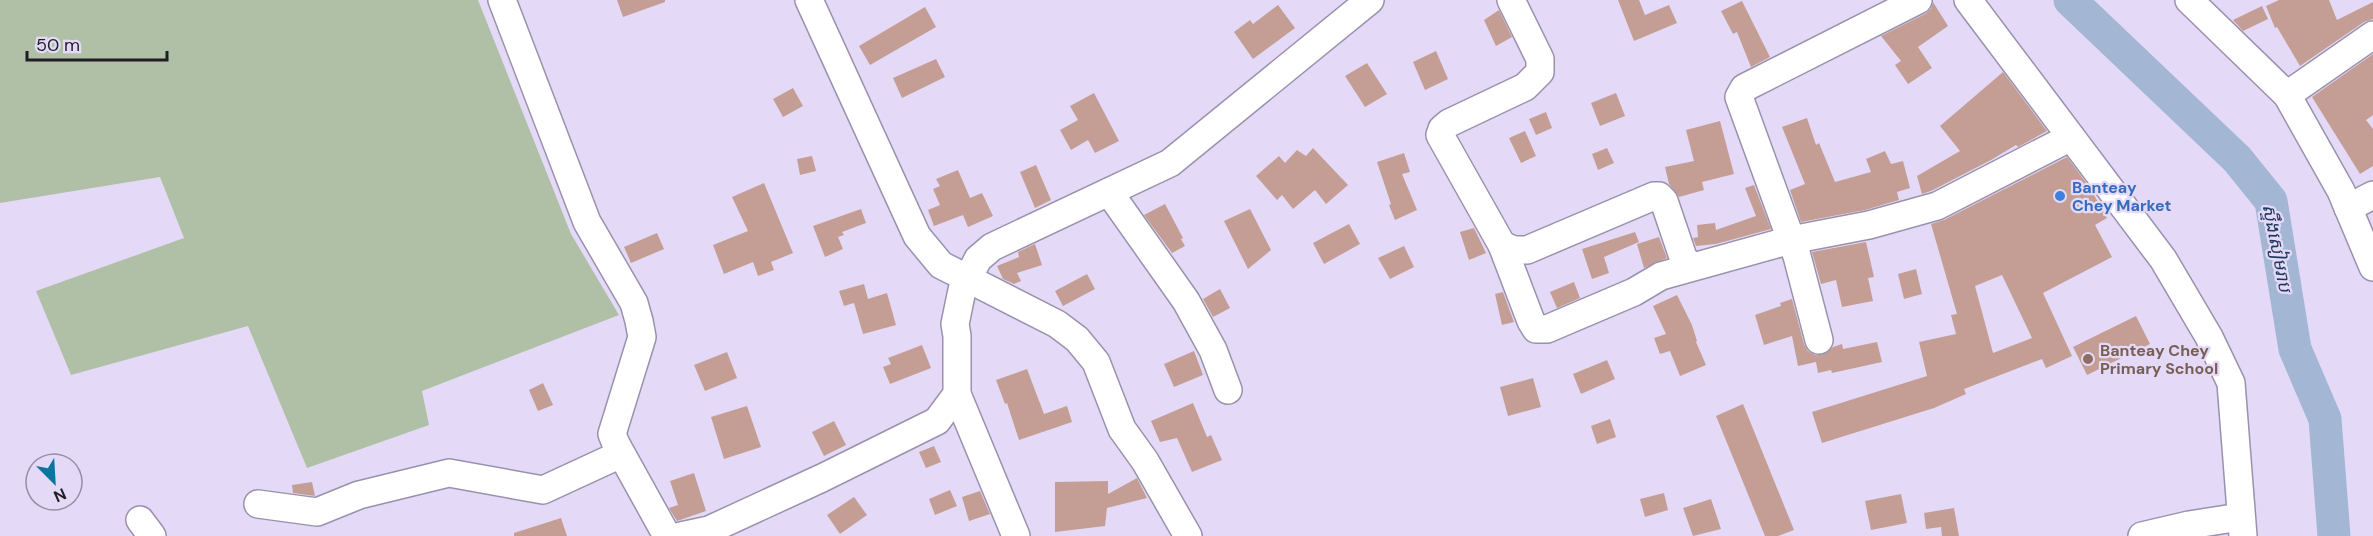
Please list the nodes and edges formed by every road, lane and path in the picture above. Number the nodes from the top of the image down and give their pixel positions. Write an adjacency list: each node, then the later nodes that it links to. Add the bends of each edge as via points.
1 (502, 0): 22 (street, via 587,222 634,303 639,321 642,337 612,434)
2 (809, 0): 18 (street, via 917,236 941,265)
3 (1370, 0): 11 (street, via 1170,163)
4 (1511, 0): 15 (street, via 1540,59 1540,72 1526,87 1449,123 1440,135)
5 (1918, 0): 14 (street, via 1740,91)
6 (1968, 0): 10 (street)
7 (2189, 0): 9 (street)
8 (2373, 35): 9 (street)
9 (2287, 94): 13 (street)
10 (2071, 137): 14 (street, via 1937,206 1869,225); 24 (street, via 2163,259 2231,382)
11 (1109, 192): 18 (street, via 992,247 978,259); 20 (street, via 1186,301 1213,350)
12 (2373, 195): 13 (street)
13 (2348, 208): 17 (street)
14 (1791, 240): 16 (street); 19 (street)
15 (1502, 245): 16 (street, via 1527,250 1659,196); 16 (street, via 1536,329 1547,329 1634,292 1661,276)
16 (1690, 267)
17 (2373, 267)
18 (965, 284): 21 (street, via 956,317); 28 (street, via 992,292 1057,324 1077,339 1096,362 1122,429)
19 (1819, 340)
20 (1228, 390)
21 (957, 394): 26 (street, via 937,421 719,525); 27 (street)
22 (621, 454): 23 (street, via 543,490 449,473 359,495 317,512); 25 (street)
23 (258, 504)
24 (2242, 526): 29 (street, via 2189,525)
25 (667, 536)
26 (681, 536)
27 (1016, 536)
28 (1188, 536)
29 (2142, 536)

